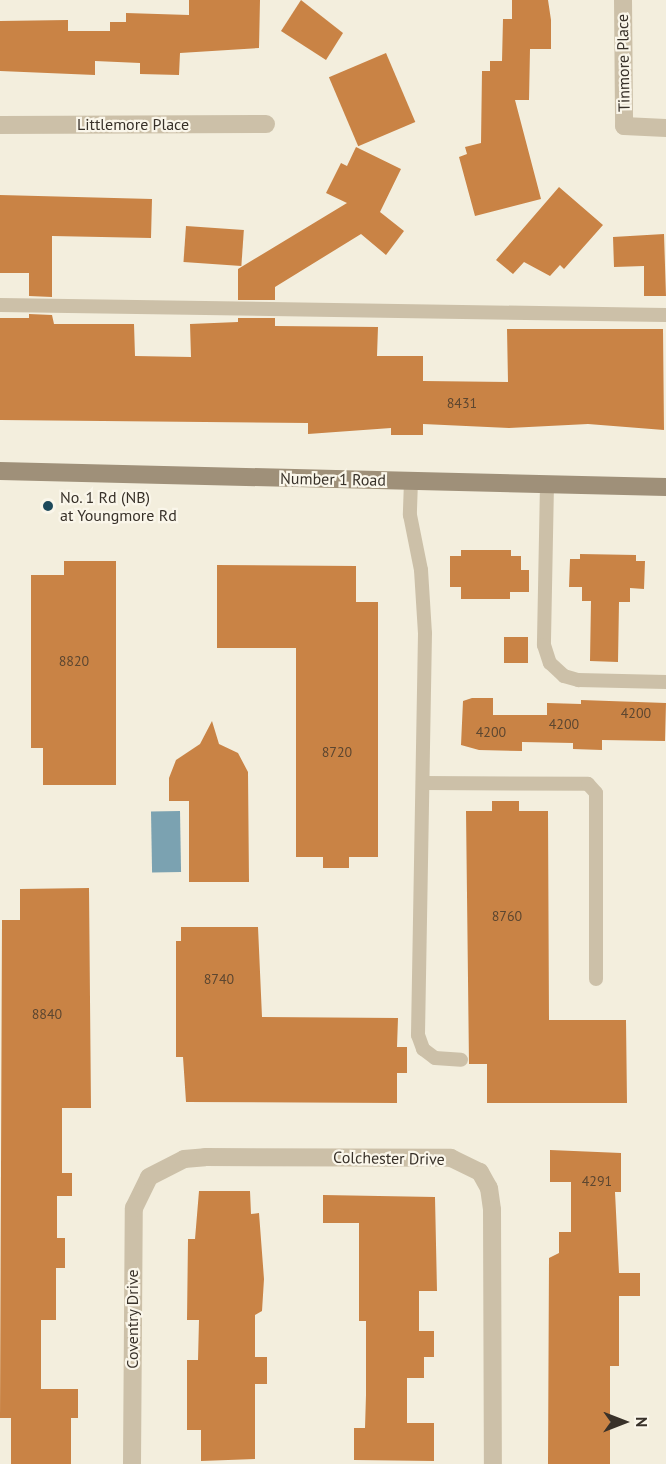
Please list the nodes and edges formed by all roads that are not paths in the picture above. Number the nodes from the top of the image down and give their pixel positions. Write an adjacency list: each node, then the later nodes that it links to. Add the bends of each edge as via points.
1 (623, 0): 4 (street, Tinmore Place, via 624,126)
2 (266, 124): 3 (street, Littlemore Place)
3 (0, 125)
4 (666, 128)
5 (0, 305): 6 (lane)
6 (666, 315)
7 (0, 471): 8 (main road, Number 1 Road)
8 (411, 481): 9 (main road, Number 1 Road); 12 (lane, via 410,514 424,592)
9 (547, 484): 10 (main road, Number 1 Road); 11 (lane, via 544,645 549,663 564,676 578,680)
10 (666, 487)
11 (666, 682)
12 (424, 783): 13 (lane, via 588,784 596,793); 14 (lane, via 418,1035 423,1049 435,1058)
13 (596, 979)
14 (461, 1060)
15 (149, 1177): 16 (street, Coventry Drive, via 134,1208 132,1235); 17 (street, Colchester Drive, via 183,1159 205,1157 429,1157 469,1163 489,1188 492,1210)
16 (132, 1464)
17 (494, 1464)

